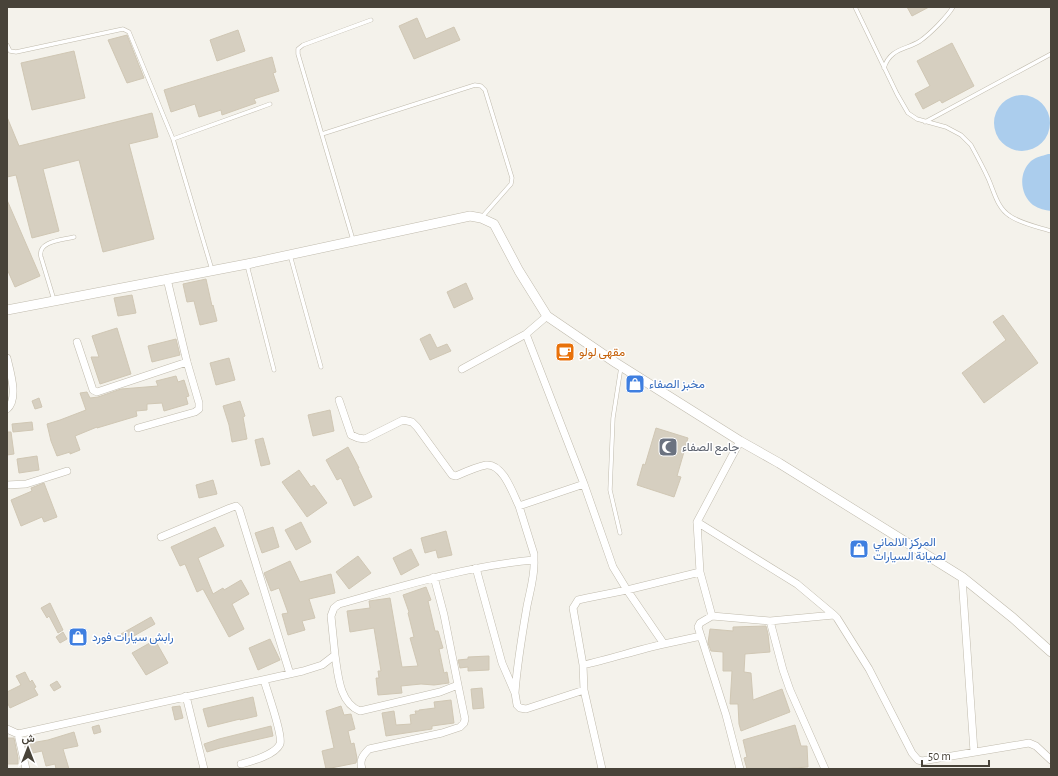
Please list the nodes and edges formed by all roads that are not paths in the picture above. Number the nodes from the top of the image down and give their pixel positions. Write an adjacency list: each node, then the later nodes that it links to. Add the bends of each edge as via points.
1 (855, 7): 6 (lane)
2 (953, 7): 6 (lane, via 919,41 886,60)
3 (371, 20): 9 (lane, via 298,49)
4 (7, 45): 10 (lane, via 10,51 16,52 126,30)
5 (1051, 54): 8 (lane)
6 (884, 68): 8 (lane, via 904,108 911,116)
7 (270, 104): 10 (lane)
8 (925, 122): 12 (lane, via 954,130 971,145 998,203 1009,216)
9 (322, 134): 11 (lane, via 475,85 481,86 485,90 512,178 511,184); 14 (lane)
10 (173, 139): 17 (lane)
11 (481, 218): 14 (street, via 470,216); 21 (street, via 494,224)
12 (1051, 231)
13 (74, 237): 19 (lane, via 41,248 41,257)
14 (354, 241): 15 (street)
15 (290, 254): 16 (street); 27 (lane)
16 (247, 264): 17 (street); 29 (lane)
17 (212, 270): 18 (street)
18 (167, 279): 19 (street); 25 (street)
19 (54, 301): 20 (street)
20 (7, 310)
21 (547, 316): 22 (street); 26 (street)
22 (526, 334): 28 (street); 35 (street)
23 (77, 342): 25 (street, via 94,390 97,392)
24 (7, 358): 31 (street, via 13,398)
25 (187, 362): 32 (street, via 199,409)
26 (621, 366): 33 (street); 39 (lane, via 613,418 610,483)
27 (322, 367)
28 (462, 369)
29 (274, 370)
30 (339, 400): 37 (street, via 351,435 365,439 403,420 412,422 452,475 456,476 487,465 497,467)
31 (7, 409)
32 (138, 428)
33 (740, 441): 38 (street); 45 (street)
34 (67, 471): 36 (street, via 26,484)
35 (584, 484): 37 (street); 46 (street, via 613,567)
36 (7, 485)
37 (519, 506): 41 (street)
38 (697, 522): 43 (street); 47 (street, via 797,584)
39 (620, 533)
40 (161, 537): 55 (street, via 230,508 236,506 240,509)
41 (534, 560): 42 (street); 59 (street)
42 (476, 568): 44 (street); 59 (street, via 502,663)
43 (700, 572): 46 (street); 48 (street)
44 (434, 577): 53 (street, via 339,604 331,616); 57 (street)
45 (962, 577): 52 (street); 63 (street)
46 (627, 590): 51 (street); 54 (street, via 578,600 573,608)
47 (834, 615): 49 (street); 63 (street, via 869,669 915,758 922,761)
48 (712, 616): 49 (street); 50 (street, via 698,625)
49 (770, 621): 71 (street, via 783,670)
50 (701, 636): 51 (street); 70 (street)
51 (664, 644): 54 (street)
52 (1051, 652)
53 (334, 655): 55 (street, via 322,664); 57 (street, via 342,692 349,704 360,711 440,692)
54 (583, 665): 58 (street)
55 (290, 674): 56 (street)
56 (264, 680): 60 (street); 65 (street, via 280,734 280,744 260,758)
57 (458, 685): 68 (street, via 465,719 460,727 369,749 362,757)
58 (584, 690): 59 (street, via 526,709 517,705); 69 (street)
59 (515, 693)
60 (186, 696): 62 (street); 67 (street)
61 (7, 729): 62 (street)
62 (18, 734): 66 (street)
63 (974, 752): 64 (street, via 1029,743)
64 (1051, 760)
65 (241, 764)
66 (26, 769)
67 (204, 769)
68 (362, 769)
69 (602, 769)
70 (740, 769)
71 (825, 769)

